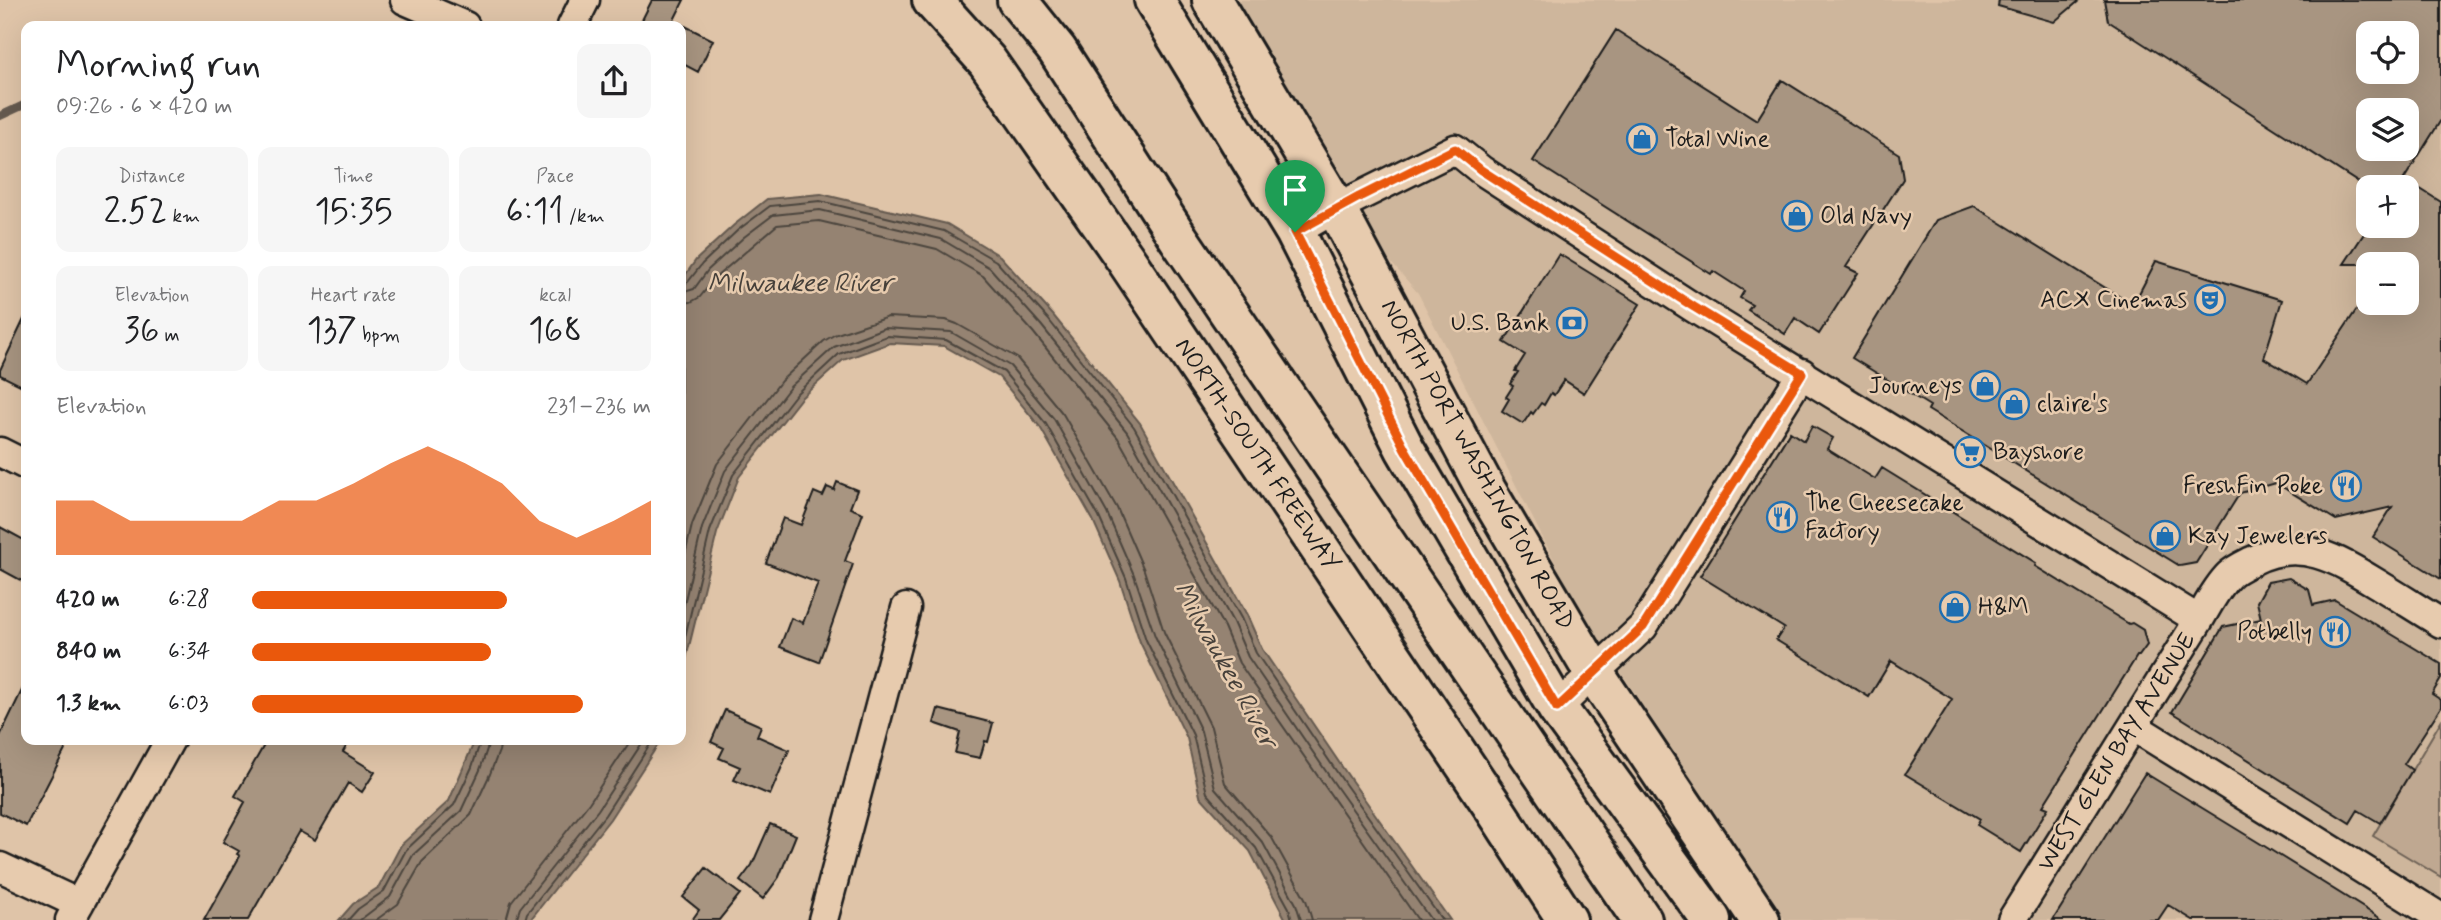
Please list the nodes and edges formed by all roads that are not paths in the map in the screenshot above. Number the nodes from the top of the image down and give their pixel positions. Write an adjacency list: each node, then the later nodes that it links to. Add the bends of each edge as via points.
1 (405, 0): 7 (street)
2 (585, 0): 8 (street)
3 (932, 0): 25 (main road, NORTH-SOUTH FREEWAY, via 987,61 1116,246)
4 (1017, 0): 26 (main road, via 1056,50 1179,239)
5 (1154, 0): 10 (main road, NORTH PORT WASHINGTON ROAD)
6 (1212, 0): 9 (main road, NORTH PORT WASHINGTON ROAD)
7 (453, 21)
8 (574, 21)
9 (1336, 208): 10 (street); 11 (street, via 1455,149 1481,170); 17 (main road, NORTH PORT WASHINGTON ROAD, via 1486,490)
10 (1295, 232): 18 (main road, NORTH PORT WASHINGTON ROAD, via 1405,449)
11 (1802, 373): 15 (street); 17 (street, via 1643,627)
12 (0, 452): 13 (street)
13 (21, 462)
14 (906, 608): 24 (street)
15 (2199, 620): 16 (street, WEST GLEN BAY AVENUE, via 2237,569 2273,552 2302,550 2342,562); 19 (street, WEST GLEN BAY AVENUE)
16 (2441, 623)
17 (1594, 673): 18 (street); 28 (main road, NORTH PORT WASHINGTON ROAD)
18 (1557, 708): 27 (main road, NORTH PORT WASHINGTON ROAD)
19 (2133, 726): 23 (street); 29 (street, WEST GLEN BAY AVENUE)
20 (167, 745): 22 (street)
21 (0, 867): 22 (street)
22 (74, 912)
23 (2441, 918)
24 (823, 920)
25 (1567, 920)
26 (1642, 920)
27 (1710, 920)
28 (1760, 920)
29 (2012, 920)

